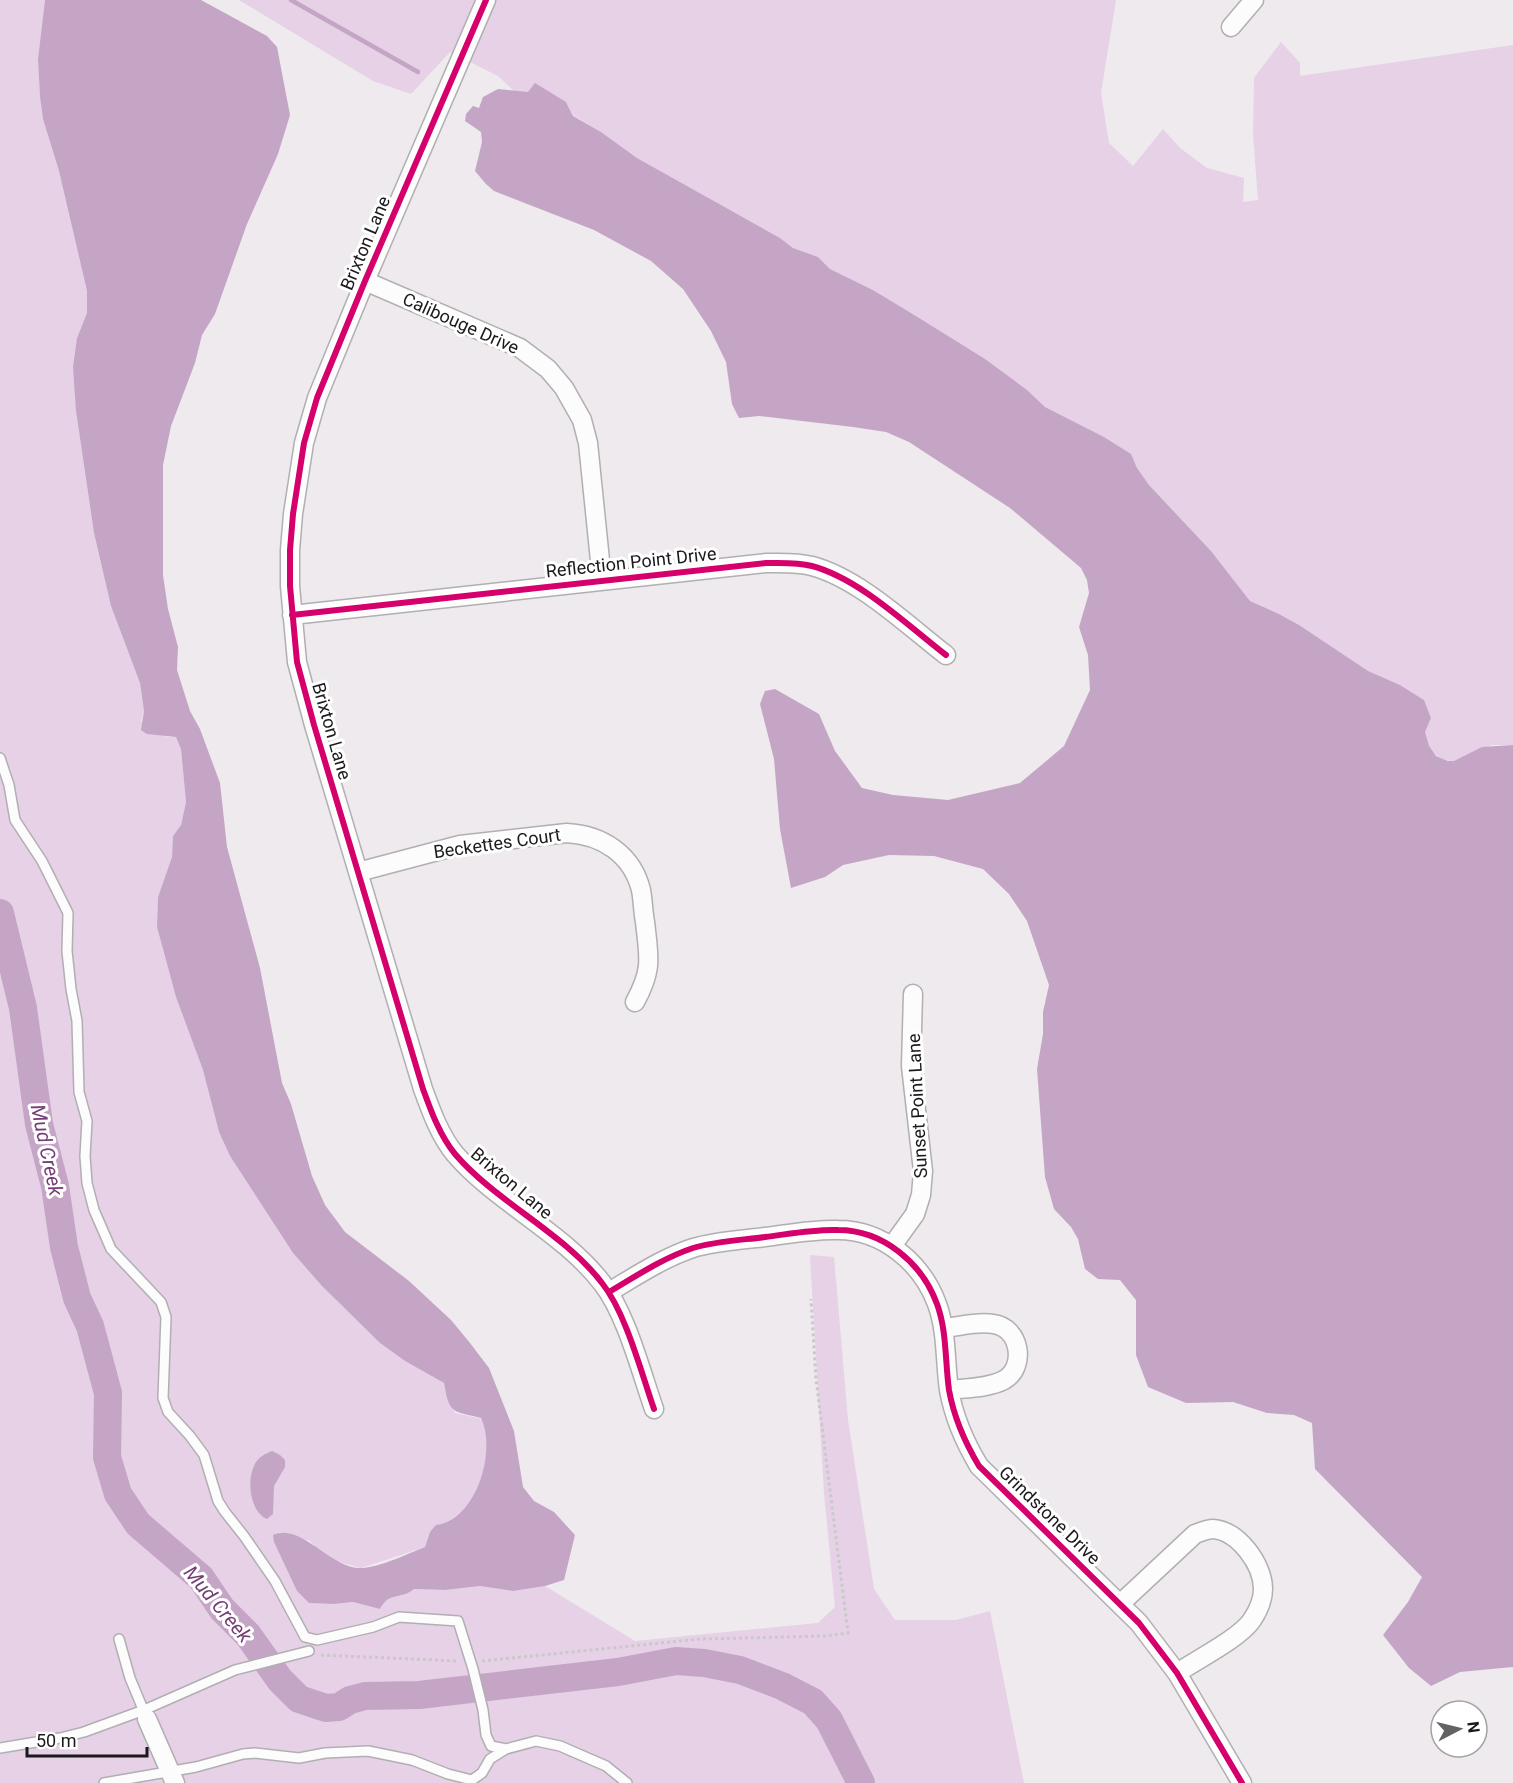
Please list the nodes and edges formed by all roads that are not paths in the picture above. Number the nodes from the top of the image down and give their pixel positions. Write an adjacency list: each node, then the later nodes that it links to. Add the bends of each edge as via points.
1 (486, 0): 4 (street, Brixton Lane)
2 (1254, 0): 3 (street)
3 (1231, 27)
4 (365, 281): 5 (street, Calibouge Drive, via 520,348 548,369 564,388 582,420 588,443); 6 (street, Brixton Lane, via 317,398 304,443 291,541)
5 (602, 580): 6 (street, Reflection Point Drive); 7 (street, Reflection Point Drive, via 766,563 811,566 862,590)
6 (292, 615): 9 (street, Brixton Lane, via 300,672)
7 (946, 655)
8 (0, 758): 22 (lane, via 15,820 42,861 68,913 67,951 77,1021 79,1092 87,1121 87,1183 111,1249 146,1284 164,1310 163,1398 168,1412 204,1455 218,1501 270,1574 305,1637 317,1640 399,1617 455,1620 460,1625)
9 (358, 872): 11 (street, Beckettes Court, via 460,844 567,833 600,840 622,855 641,891 648,972); 13 (street, Brixton Lane, via 423,1089 445,1138 471,1170 585,1264)
10 (913, 994): 12 (street, Sunset Point Lane, via 911,1066 923,1171 921,1195 915,1215)
11 (635, 1002)
12 (892, 1246): 13 (street, via 877,1238 841,1230 722,1242 677,1255); 14 (street, Grindstone Drive, via 926,1281 938,1305)
13 (609, 1292): 16 (street, Brixton Lane)
14 (943, 1328): 15 (street, Grindstone Drive); 15 (street, via 993,1324 1003,1327 1011,1334 1018,1354 1014,1370 1003,1380)
15 (950, 1390): 17 (street, Grindstone Drive, via 956,1422 979,1466)
16 (654, 1409)
17 (1120, 1604): 20 (street, Grindstone Drive); 20 (street, via 1195,1534 1215,1529 1234,1538 1245,1549 1262,1581 1257,1611 1243,1630)
18 (119, 1640): 21 (lane)
19 (309, 1651): 21 (lane, via 235,1670)
20 (1177, 1673): 29 (street, Grindstone Drive)
21 (146, 1715): 23 (lane, via 50,1740); 26 (street)
22 (491, 1746): 24 (lane); 25 (lane)
23 (0, 1748)
24 (506, 1749): 25 (lane); 28 (lane, via 545,1742 606,1766)
25 (490, 1759): 26 (lane, via 482,1773 472,1780 412,1760 368,1751 299,1758 243,1754)
26 (172, 1777): 27 (lane)
27 (104, 1783)
28 (627, 1783)
29 (1242, 1783)

